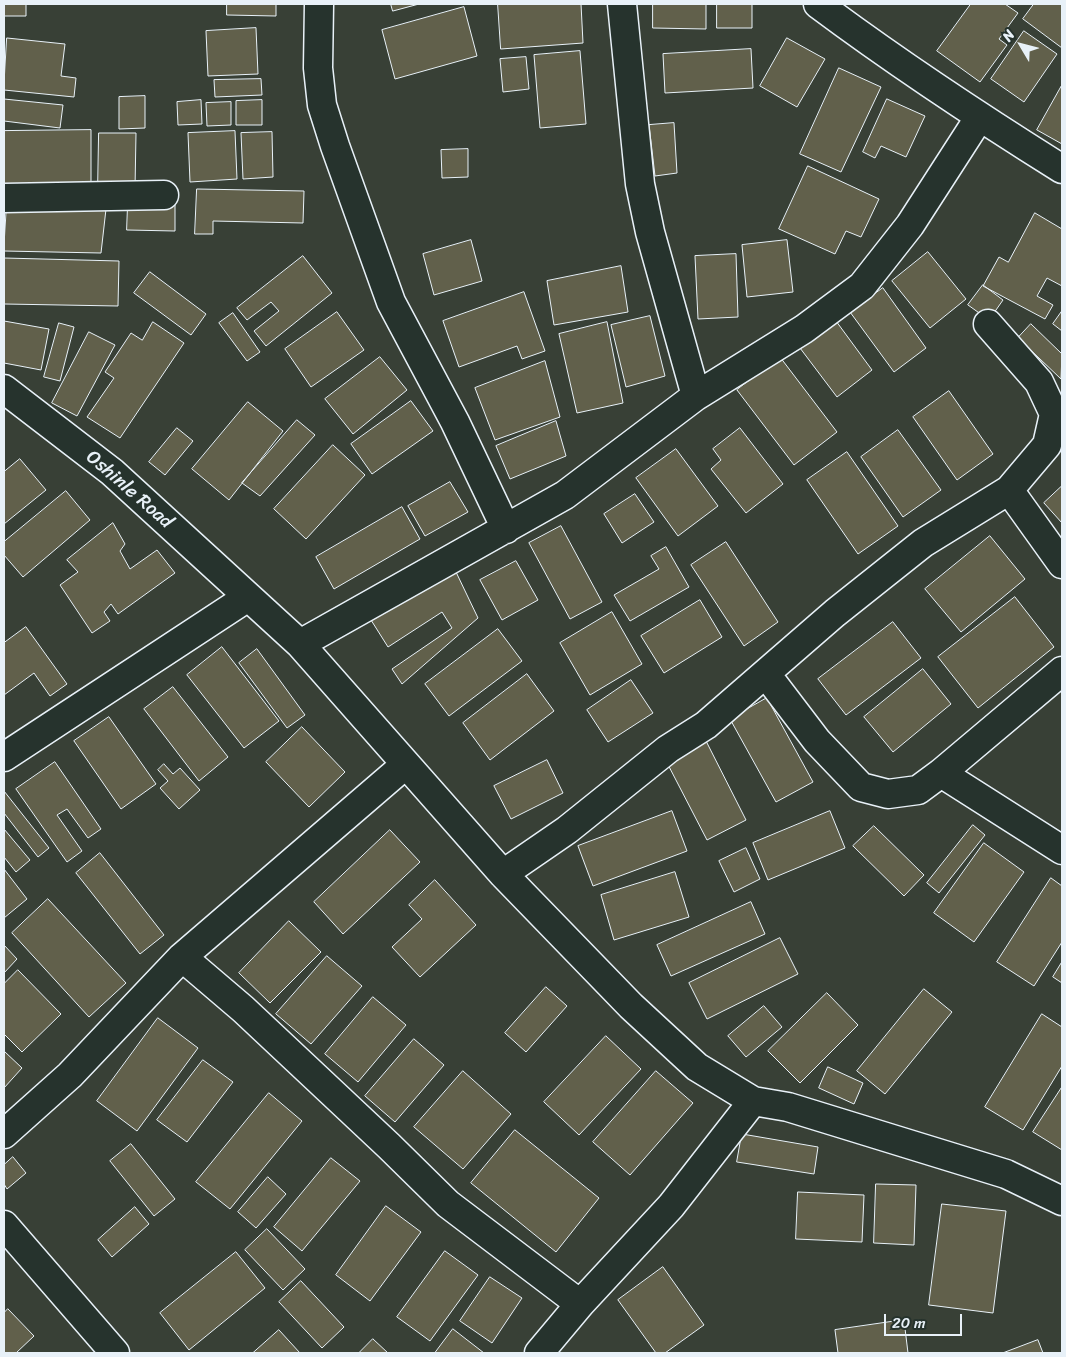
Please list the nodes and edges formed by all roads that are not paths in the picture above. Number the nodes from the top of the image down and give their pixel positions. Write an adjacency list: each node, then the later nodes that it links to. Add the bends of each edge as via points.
1 (319, 4): 12 (street, via 318,68 322,106 391,302 455,422)
2 (622, 4): 10 (street, via 640,184 650,232)
3 (818, 4): 4 (street)
4 (979, 118): 5 (street); 10 (street, via 910,225 862,286 804,329)
5 (1062, 170)
6 (164, 195): 7 (street)
7 (4, 198)
8 (988, 324): 11 (street, via 1039,382 1054,414 1047,444)
9 (4, 389): 14 (street, Oshinle Road, via 112,472)
10 (696, 396): 12 (street, via 565,495)
11 (1009, 490): 13 (street); 17 (street, via 923,543 835,613)
12 (506, 530): 15 (street)
13 (1062, 564)
14 (248, 597): 15 (street, Oshinle Road); 18 (street)
15 (300, 644): 19 (street, Oshinle Road)
16 (1062, 671): 20 (street)
17 (766, 674): 20 (street, via 817,741 861,787 888,794 918,790); 22 (street, via 706,725 668,749 567,830)
18 (4, 757)
19 (405, 765): 22 (street, Oshinle Road); 23 (street)
20 (940, 773): 21 (street)
21 (1062, 850)
22 (503, 874): 24 (street, Oshinle Road, via 630,1006 697,1067)
23 (182, 957): 25 (street, via 70,1075); 28 (street, via 243,1009 448,1204)
24 (753, 1101): 26 (street, via 788,1107 1006,1174); 28 (street, via 671,1206)
25 (4, 1134)
26 (1062, 1201)
27 (4, 1225): 29 (street)
28 (580, 1304): 30 (street)
29 (115, 1353)
30 (539, 1353)

